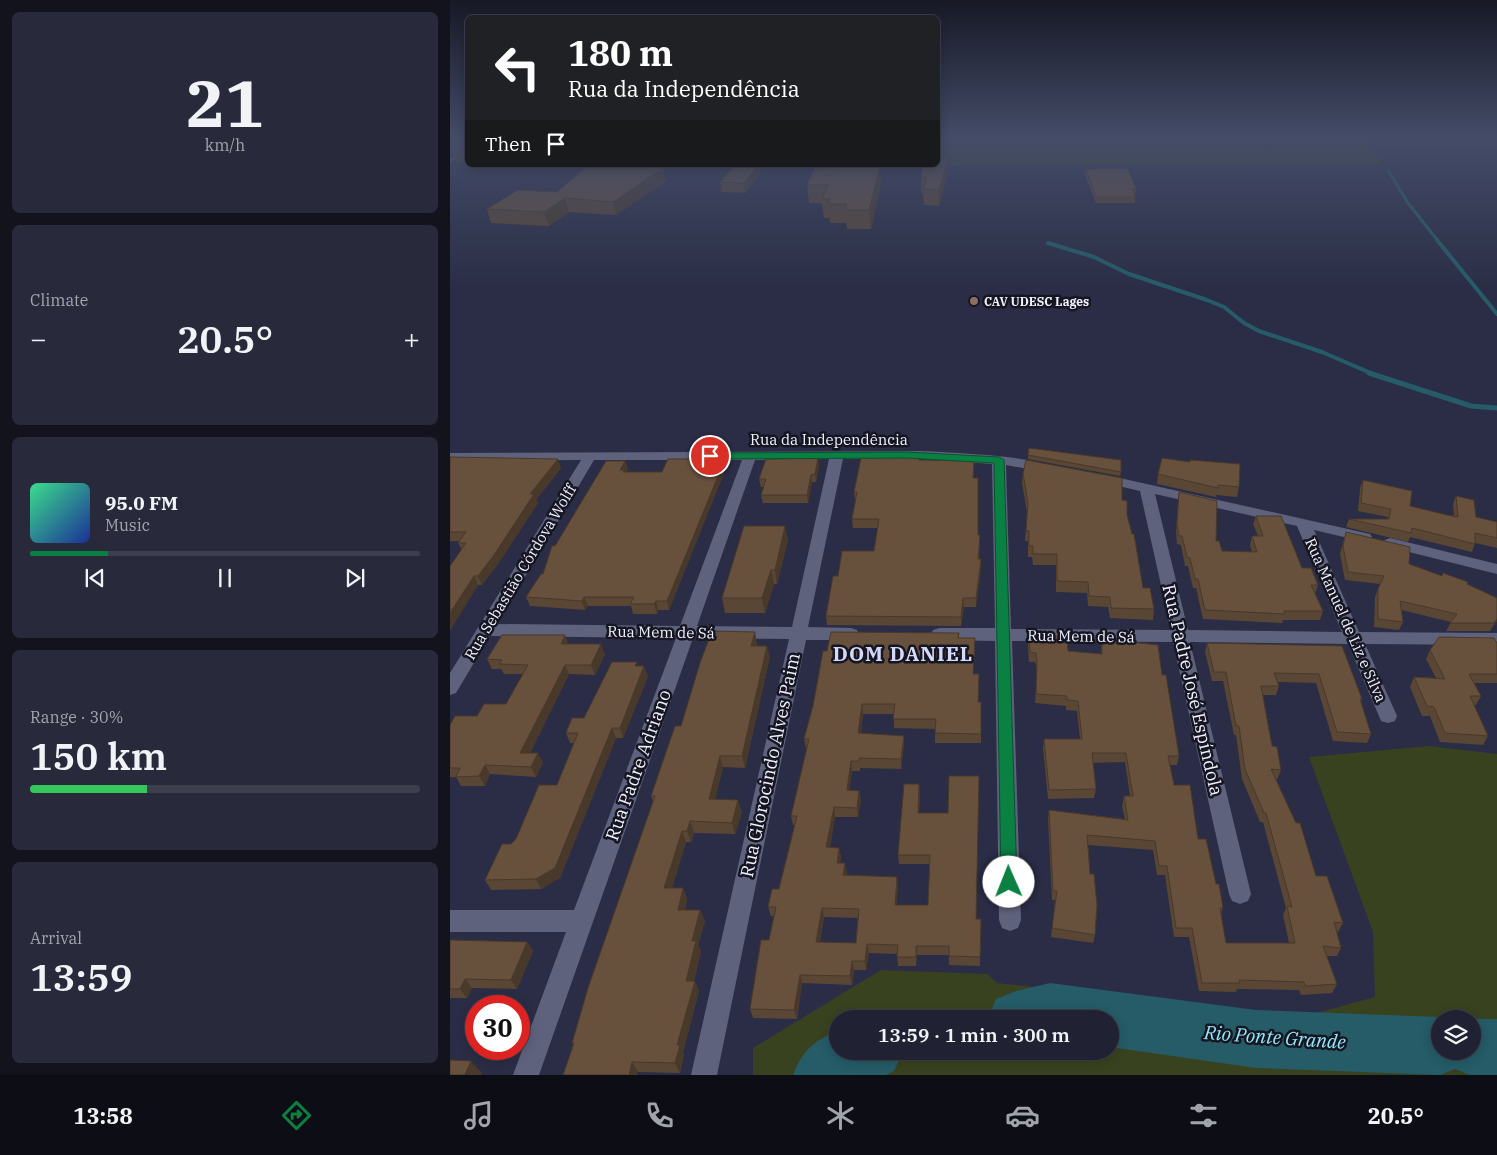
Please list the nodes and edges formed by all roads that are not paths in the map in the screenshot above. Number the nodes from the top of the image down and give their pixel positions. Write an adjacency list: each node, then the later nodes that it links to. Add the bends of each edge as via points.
1 (837, 454): 3 (street, Rua da Independência); 5 (street, Rua da Independência); 13 (street, Rua Glorocindo Alves Paim)
2 (590, 456): 3 (street, Rua da Independência); 4 (street, Rua da Independência); 11 (street, Rua Sebastião Córdova Wolff)
3 (750, 456): 12 (street, Rua Padre Adriano)
4 (450, 457)
5 (999, 460): 6 (street, Rua da Independência); 16 (street)
6 (1063, 471)
7 (1090, 476): 8 (street)
8 (1146, 487): 9 (street); 17 (street, Rua Padre José Espíndola)
9 (1303, 523): 10 (street); 18 (street, Rua Manuel de Liz e Silva)
10 (1497, 569)
11 (485, 630): 12 (street, Rua Mem de Sá); 20 (street, Rua Sebastião Córdova Wolff)
12 (686, 632): 13 (street, Rua Mem de Sá); 25 (street, Rua Padre Adriano)
13 (798, 633): 14 (street, Rua Mem de Sá); 27 (street, Rua Glorocindo Alves Paim)
14 (866, 634)
15 (925, 634): 16 (street, Rua Mem de Sá)
16 (1003, 635): 17 (street, Rua Mem de Sá); 23 (street)
17 (1180, 636): 18 (street, Rua Mem de Sá); 22 (street, Rua Padre José Espíndola)
18 (1353, 638): 19 (street, Rua Mem de Sá); 21 (street, Rua Manuel de Liz e Silva)
19 (1497, 639)
20 (450, 688)
21 (1388, 716)
22 (1240, 894)
23 (1010, 920)
24 (450, 921): 25 (street)
25 (581, 921): 26 (street, Rua Padre Adriano)
26 (526, 1075)
27 (704, 1075)

